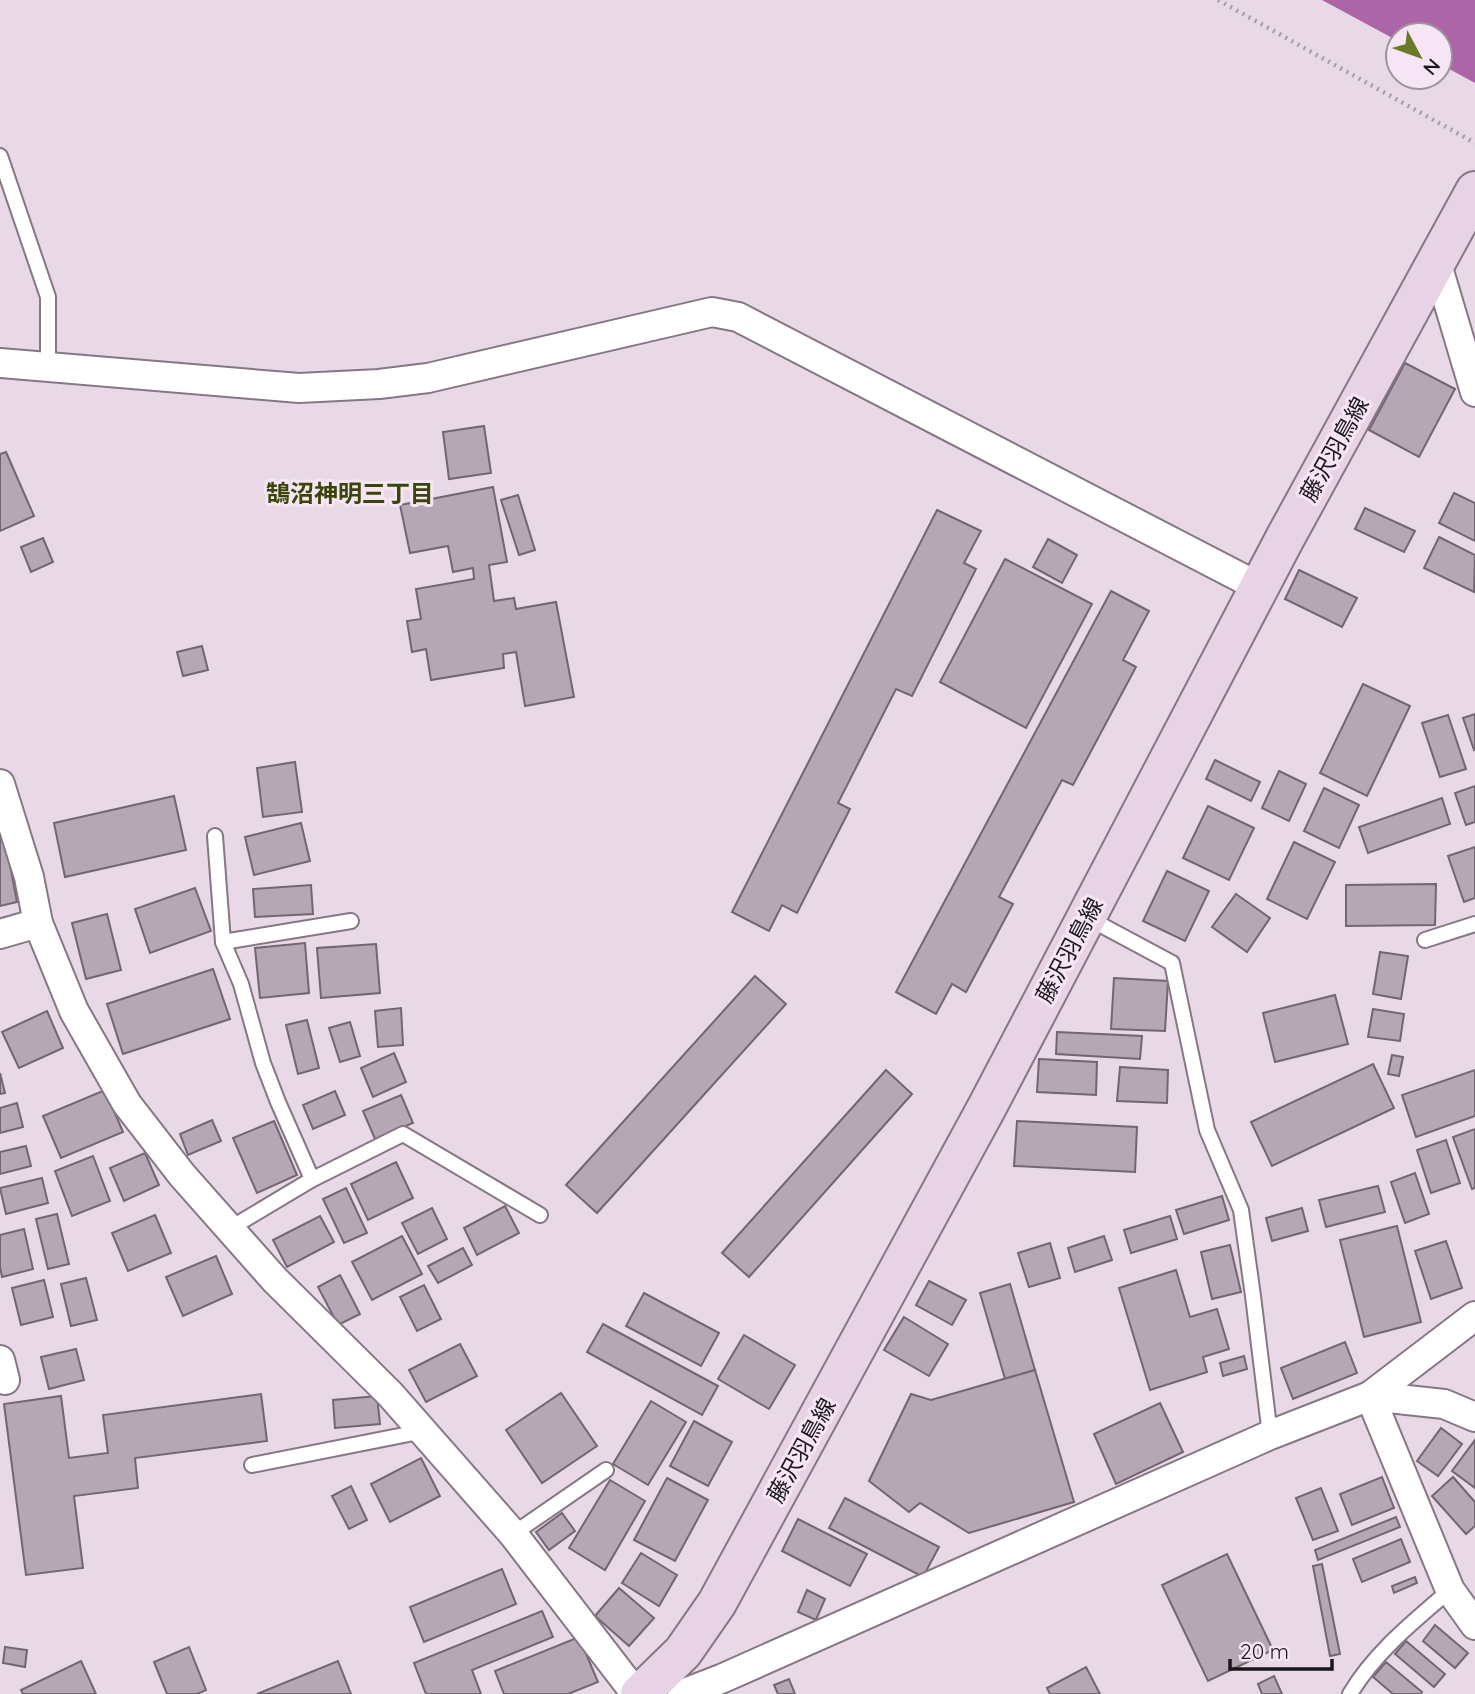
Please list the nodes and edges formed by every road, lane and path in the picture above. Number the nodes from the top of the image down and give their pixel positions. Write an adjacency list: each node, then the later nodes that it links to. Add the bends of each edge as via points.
1 (1218, 0): 2 (path)
2 (1475, 144)
3 (0, 156): 7 (lane, via 48,298)
4 (1475, 191): 5 (street, 藤沢羽鳥線)
5 (1436, 261): 8 (street); 9 (street, 藤沢羽鳥線)
6 (0, 363): 7 (street)
7 (48, 368): 9 (street, via 299,388 379,384 428,378 712,312 738,317)
8 (1475, 392)
9 (1259, 587): 12 (street, 藤沢羽鳥線)
10 (0, 784): 14 (street)
11 (215, 836): 18 (lane)
12 (1086, 917): 26 (lane, via 1172,963 1207,1130 1241,1210); 32 (street, 藤沢羽鳥線, via 717,1604 683,1652)
13 (351, 921): 18 (lane)
14 (38, 923): 16 (street); 21 (street, via 74,1011 127,1104)
15 (1475, 924): 17 (lane)
16 (0, 934)
17 (1425, 940)
18 (223, 942): 19 (lane, via 278,1102)
19 (312, 1179): 20 (lane, via 403,1134); 21 (lane)
20 (540, 1215)
21 (229, 1229): 25 (street)
22 (1475, 1316): 23 (street)
23 (1370, 1396): 24 (street, via 1444,1404); 26 (street); 30 (street)
24 (1475, 1417)
25 (424, 1432): 27 (lane); 29 (street)
26 (1270, 1435): 33 (street)
27 (252, 1465)
28 (606, 1470): 29 (lane)
29 (513, 1534): 32 (street)
30 (1450, 1590): 31 (street); 34 (lane, via 1389,1643)
31 (1475, 1625)
32 (638, 1694)
33 (682, 1694)
34 (1350, 1694)

